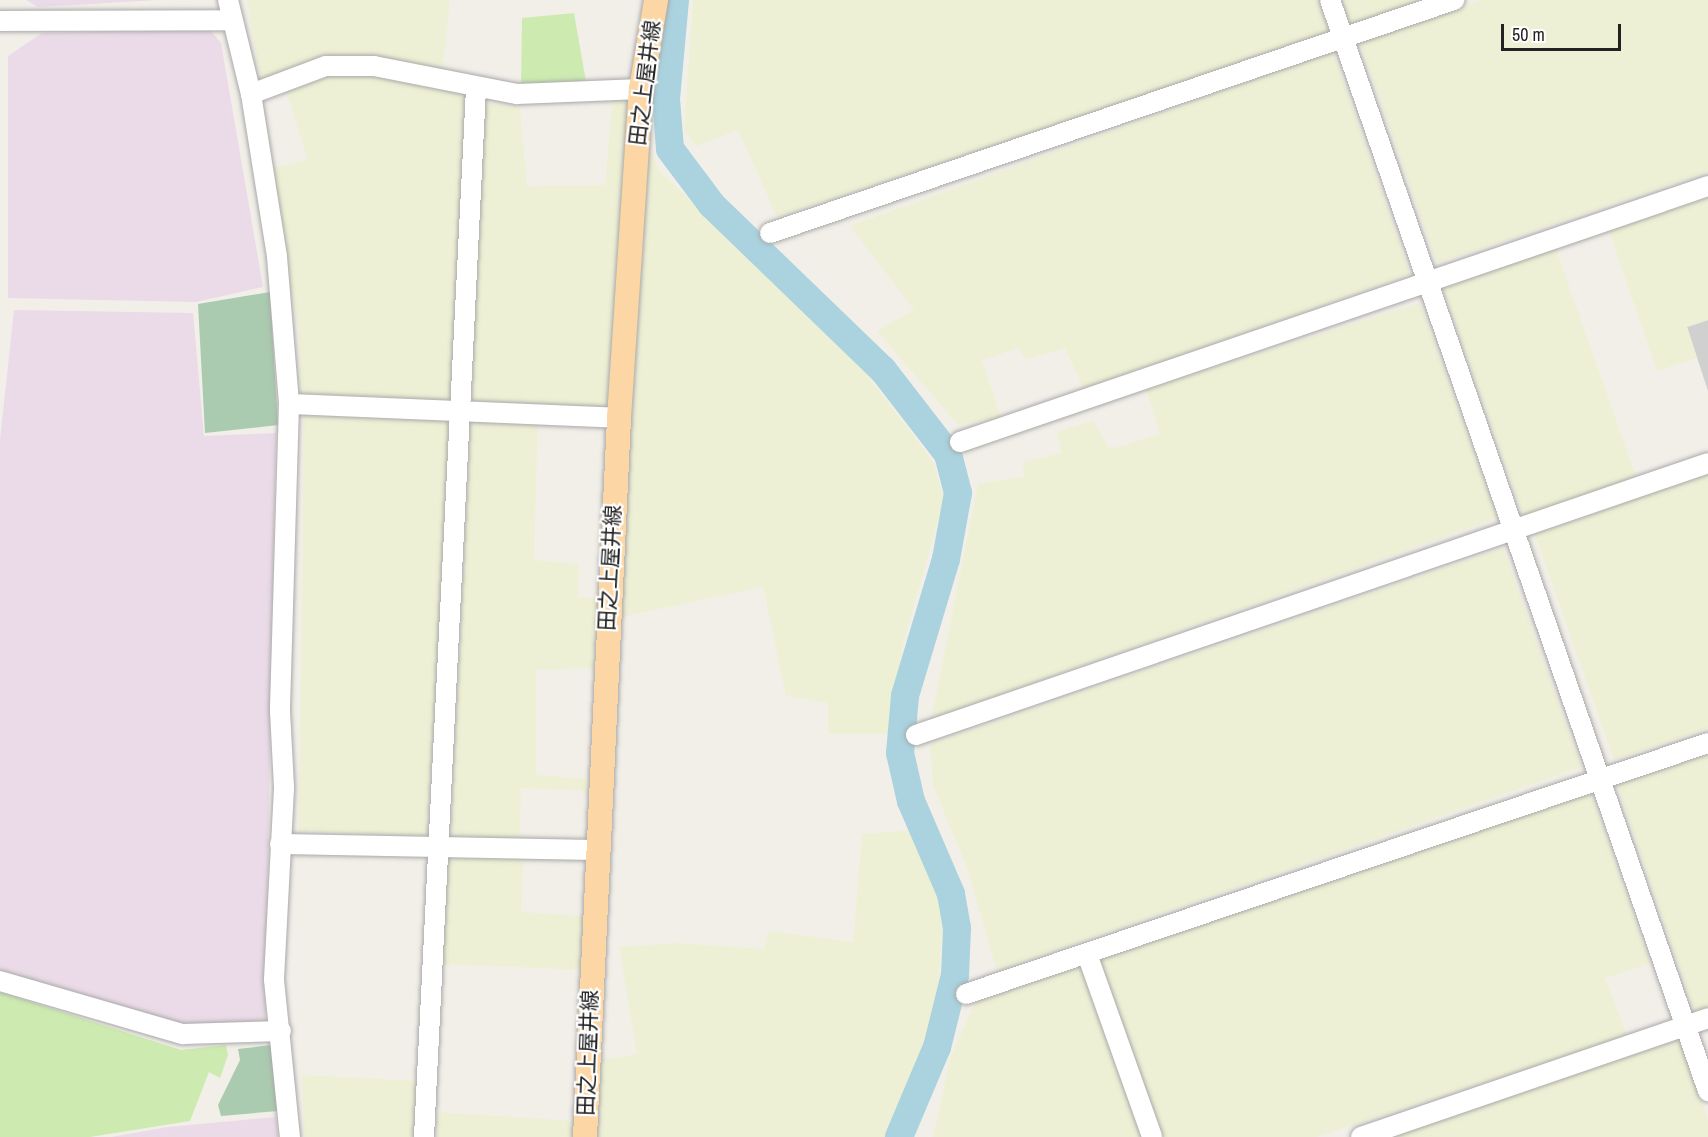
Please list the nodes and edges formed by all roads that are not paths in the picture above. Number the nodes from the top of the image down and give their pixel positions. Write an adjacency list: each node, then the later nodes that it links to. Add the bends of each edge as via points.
1 (228, 0): 5 (street)
2 (656, 0): 9 (main road, 田之上屋井線)
3 (1330, 0): 7 (street)
4 (1454, 0): 7 (street)
5 (232, 20): 6 (street); 10 (street)
6 (0, 21)
7 (1343, 39): 12 (street); 13 (street)
8 (476, 89): 9 (street, via 517,94); 10 (street, via 374,66 326,66); 15 (street)
9 (641, 89): 16 (main road, 田之上屋井線)
10 (251, 94): 14 (street, via 277,257)
11 (1708, 186): 13 (street)
12 (770, 232)
13 (1429, 281): 17 (street); 19 (street)
14 (289, 404): 15 (street); 23 (street)
15 (461, 409): 16 (street); 24 (street)
16 (619, 418): 25 (main road, 田之上屋井線)
17 (960, 442)
18 (1708, 463): 19 (street)
19 (1515, 530): 20 (street); 22 (street)
20 (916, 735)
21 (1708, 743): 22 (street)
22 (1600, 778): 26 (street); 30 (street)
23 (280, 844): 24 (street); 31 (street, via 274,980)
24 (438, 847): 25 (street); 34 (street)
25 (597, 850): 35 (main road, 田之上屋井線)
26 (1087, 954): 28 (street); 36 (street)
27 (0, 981): 31 (street, via 183,1034)
28 (966, 994)
29 (1708, 1018): 30 (street)
30 (1687, 1025): 32 (street); 37 (street)
31 (281, 1031): 33 (street)
32 (1708, 1091)
33 (290, 1137)
34 (424, 1137)
35 (585, 1137)
36 (1152, 1137)
37 (1361, 1137)

